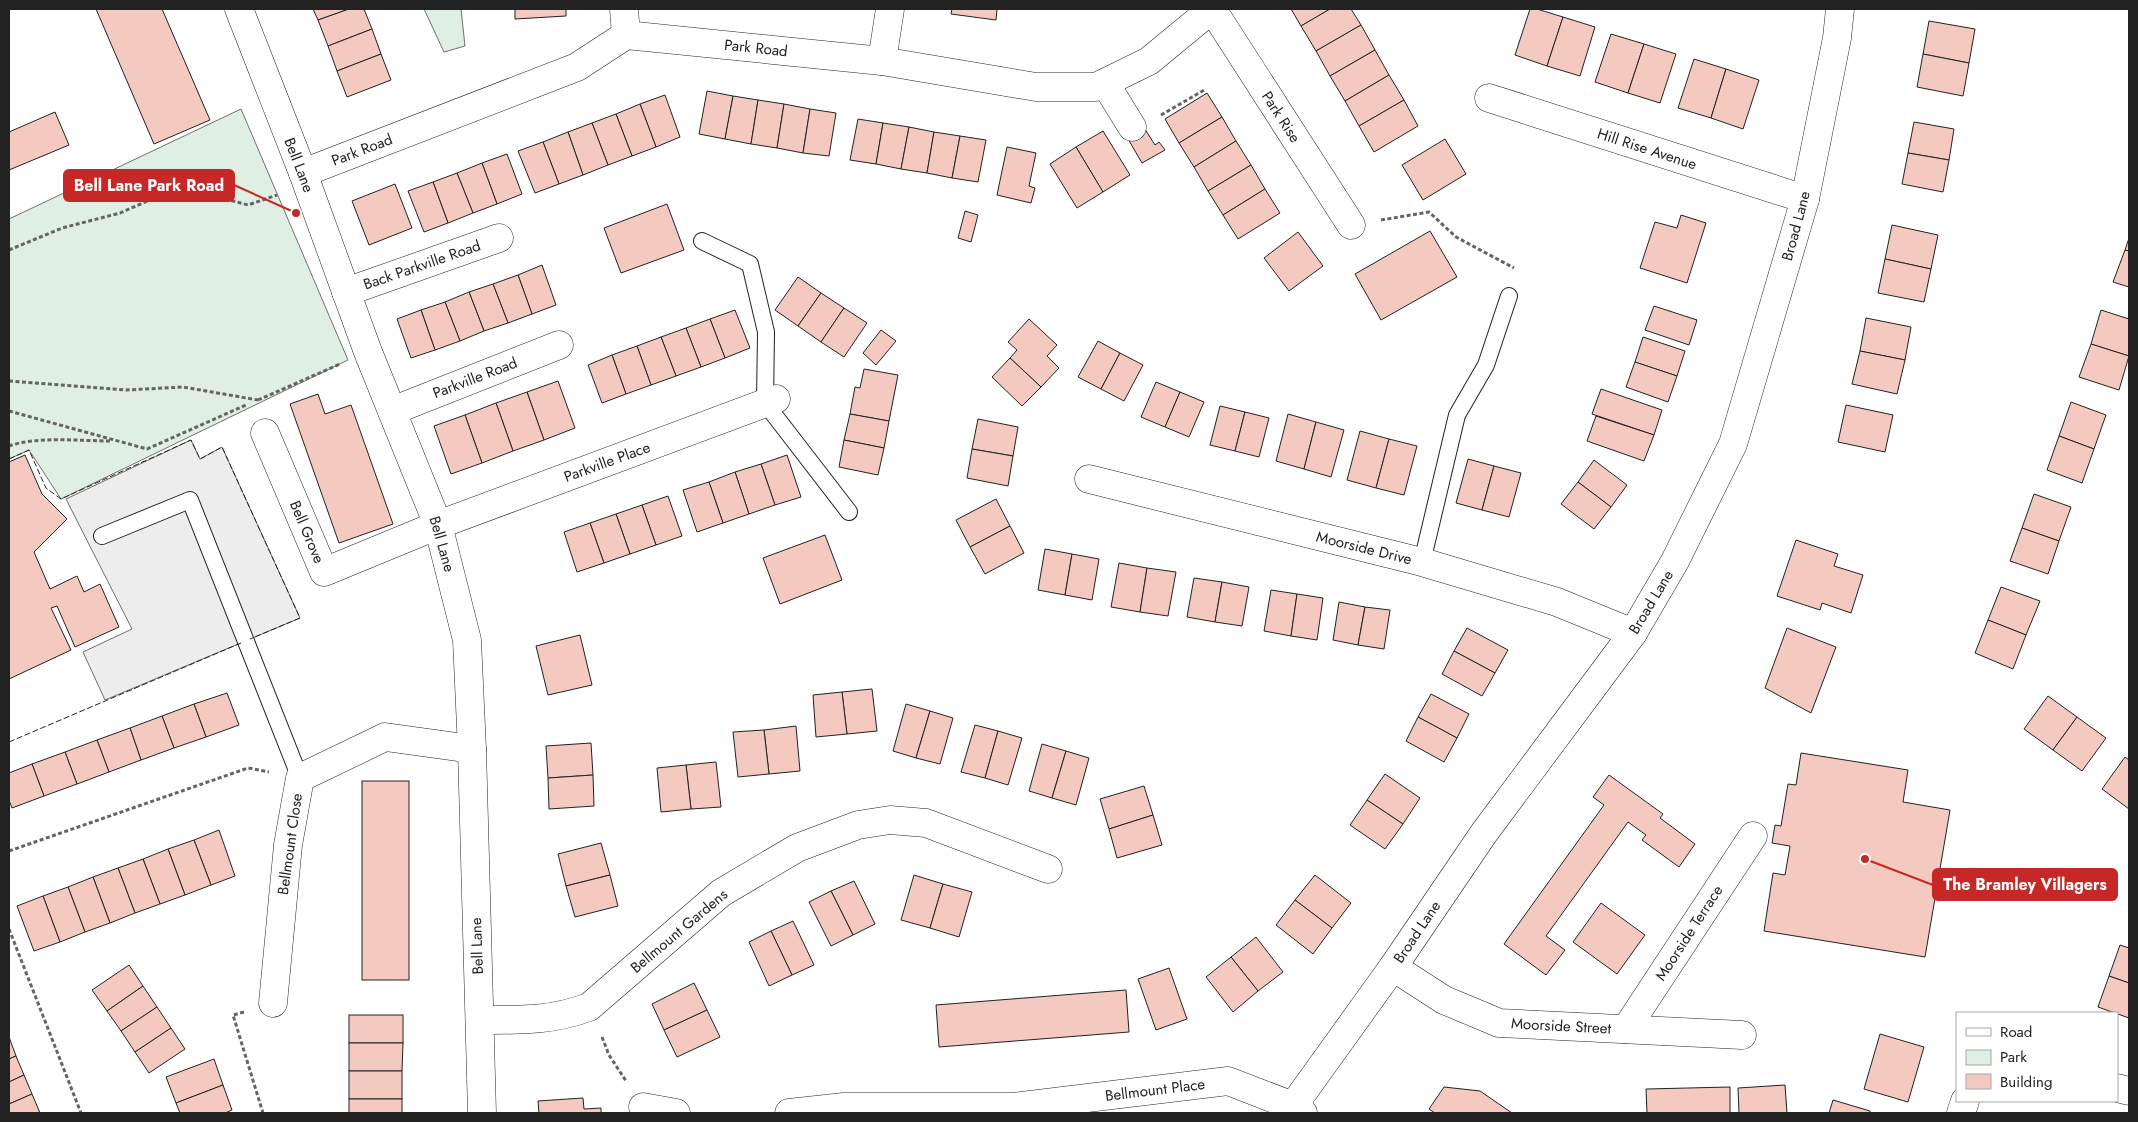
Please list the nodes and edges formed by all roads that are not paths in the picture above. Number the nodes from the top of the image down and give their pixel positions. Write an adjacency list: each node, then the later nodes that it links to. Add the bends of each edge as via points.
1 (239, 9): 10 (street, Bell Lane)
2 (890, 9): 6 (street)
3 (1212, 9): 7 (street, Park Road, via 1149,61); 12 (street, Park Rise)
4 (1840, 9): 11 (street, Broad Lane)
5 (625, 22): 6 (street, Park Road); 10 (street, Park Road, via 577,67)
6 (882, 61): 7 (street, Park Road, via 1036,87 1096,87)
7 (1105, 83): 9 (street)
8 (1489, 98): 11 (street, Hill Rise Avenue)
9 (1132, 126)
10 (305, 178): 15 (street, Bell Lane)
11 (1804, 199): 26 (street, Broad Lane, via 1733,444 1675,561)
12 (1351, 225)
13 (499, 238): 15 (street, Back Parkville Road)
14 (702, 241): 18 (lane, via 750,264 766,332)
15 (346, 292): 19 (street, Bell Lane)
16 (1509, 296): 25 (lane, via 1486,365 1457,415)
17 (559, 345): 19 (street, Parkville Road)
18 (771, 401): 22 (lane); 23 (street, Parkville Place)
19 (392, 410): 23 (street, Bell Lane)
20 (264, 433): 23 (street, Bell Grove, via 324,572)
21 (1089, 480): 25 (street, Moorside Drive)
22 (849, 512)
23 (438, 525): 27 (street, Bell Lane, via 467,640)
24 (102, 536): 28 (lane, via 190,500)
25 (1422, 562): 26 (street, Moorside Drive, via 1557,602)
26 (1633, 633): 31 (street, Broad Lane, via 1484,833)
27 (472, 749): 28 (street, Bellmount Close, via 385,737); 33 (street, Bell Lane)
28 (300, 778): 32 (street, Bellmount Close, via 288,845)
29 (1753, 836): 34 (street, Moorside Terrace)
30 (1048, 869): 33 (street, Bellmount Gardens, via 926,823 890,820 858,825 797,848 721,893 589,1007 565,1016 532,1020)
31 (1393, 967): 34 (street, Moorside Street, via 1444,1000 1499,1023); 38 (street, Broad Lane)
32 (273, 1003)
33 (481, 1020): 39 (street, Bell Lane)
34 (1626, 1029): 35 (street, Moorside Street)
35 (1742, 1035)
36 (643, 1107): 40 (street)
37 (1014, 1110): 38 (street, Bellmount Place, via 1228,1081); 41 (street, Bellmount Place, via 844,1107)
38 (1295, 1111)
39 (482, 1113)
40 (676, 1113)
41 (789, 1113)

